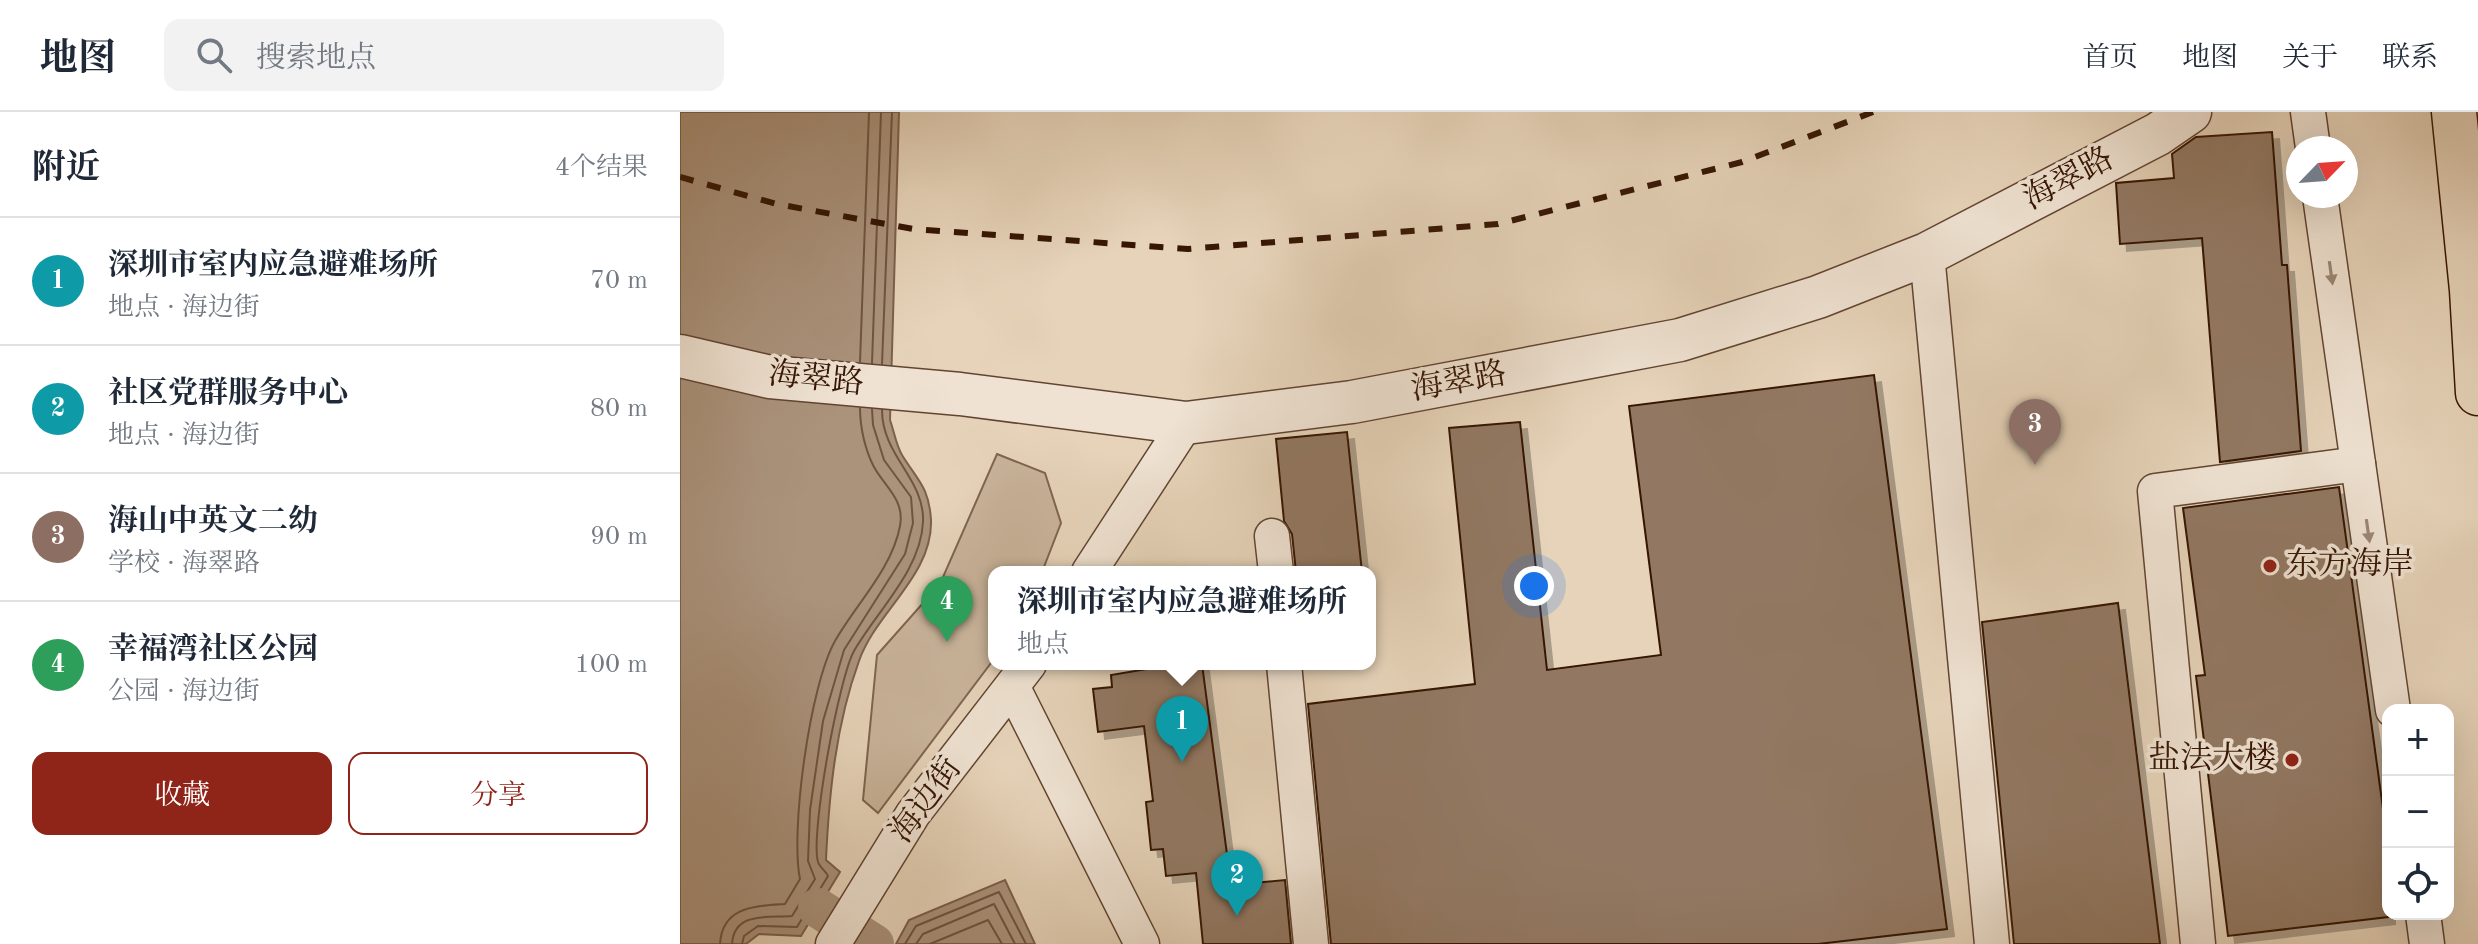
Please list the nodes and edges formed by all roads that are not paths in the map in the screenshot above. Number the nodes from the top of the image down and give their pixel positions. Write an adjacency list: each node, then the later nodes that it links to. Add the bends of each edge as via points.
1 (2190, 112): 6 (street, 海翠路, via 2158,134)
2 (2308, 112): 4 (street)
3 (2454, 112): 8 (main road)
4 (2311, 136)
5 (2322, 208): 10 (street, one-way to 10)
6 (1927, 254): 9 (street, 海翠路, via 1818,297 1680,340 1352,402); 21 (street)
7 (680, 356): 9 (street, 海翠路, via 770,377)
8 (2478, 393)
9 (1186, 423): 12 (street)
10 (2358, 464): 16 (street, one-way to 16); 22 (street, via 2155,491)
11 (1272, 536): 13 (street)
12 (1093, 566)
13 (1275, 566)
14 (1285, 670): 20 (street)
15 (1021, 676): 18 (street, 海边街, via 913,814); 19 (street)
16 (2392, 704)
17 (2424, 920): 23 (street)
18 (833, 944)
19 (1142, 944)
20 (1311, 944)
21 (1992, 944)
22 (2198, 944)
23 (2427, 944)

